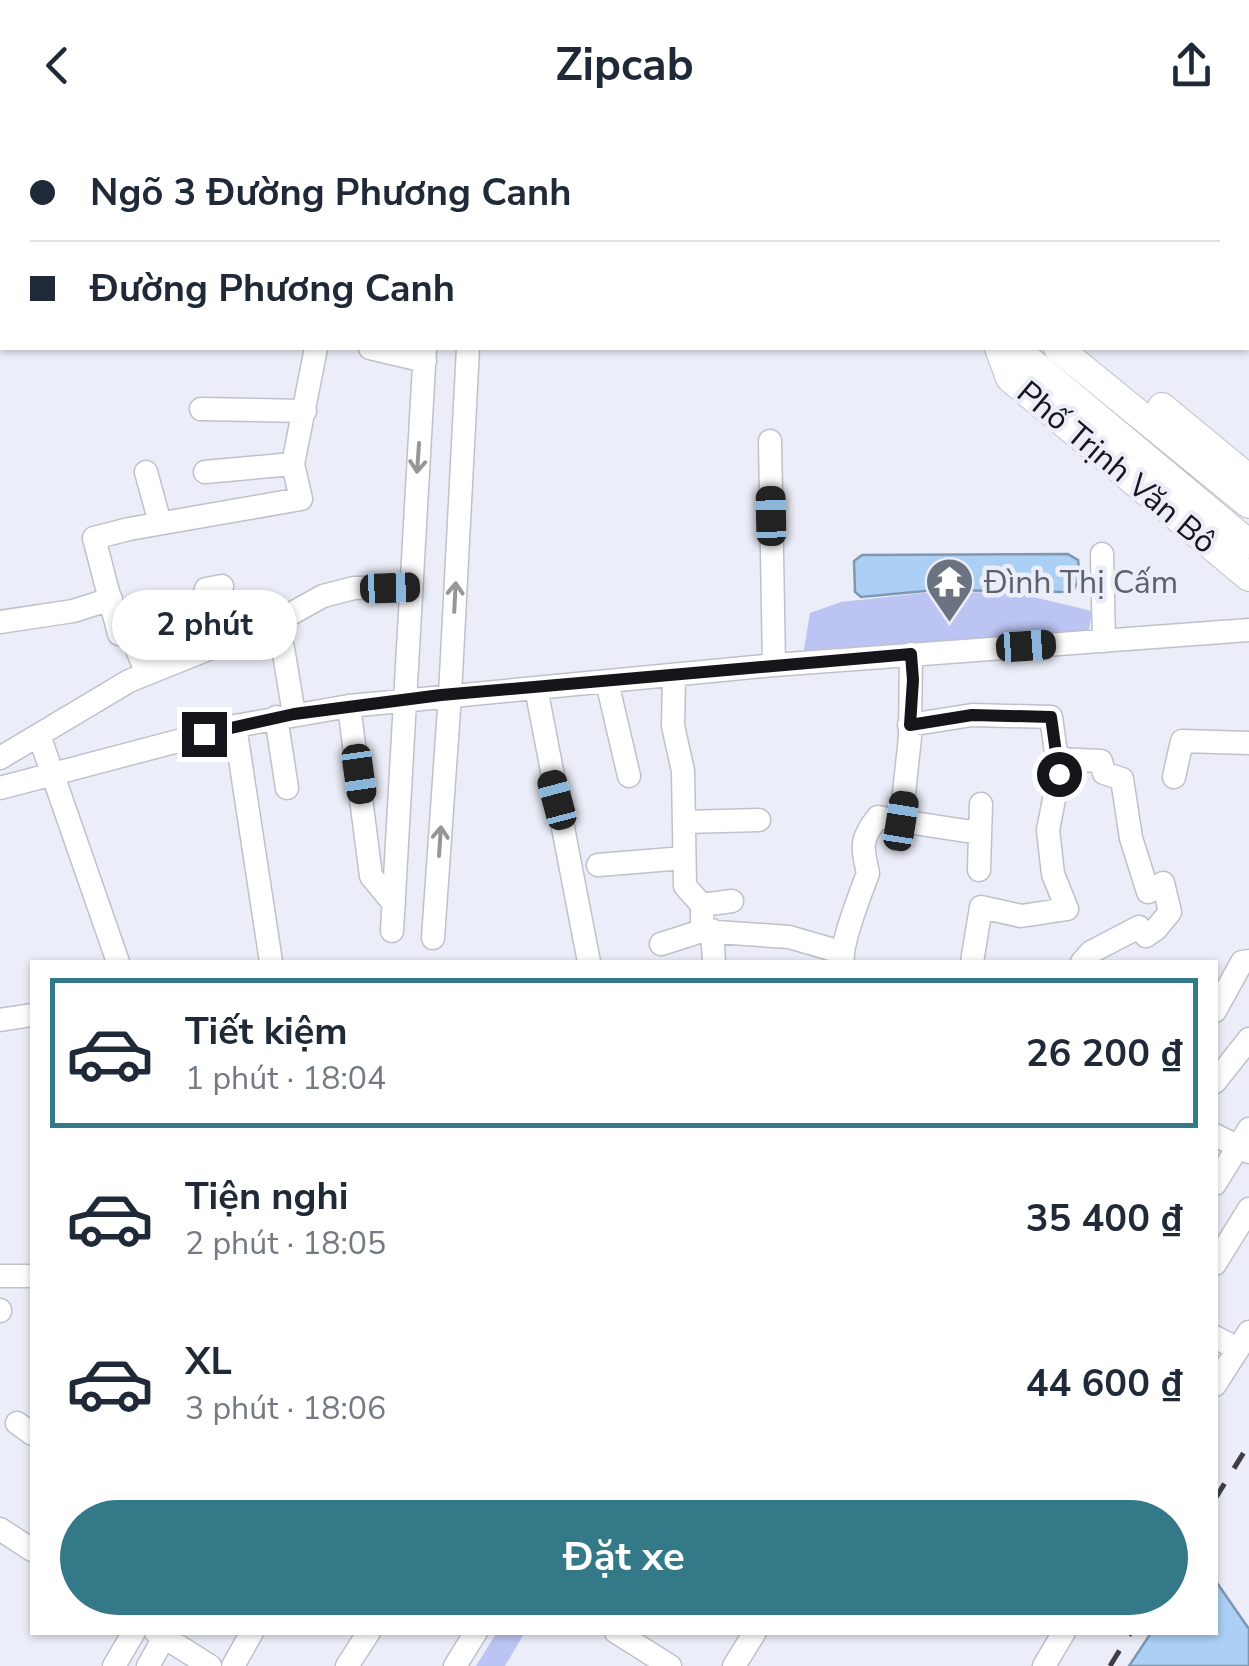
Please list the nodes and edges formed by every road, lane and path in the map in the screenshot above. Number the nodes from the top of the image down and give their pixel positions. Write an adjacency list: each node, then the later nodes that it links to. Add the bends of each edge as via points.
1 (316, 350): 10 (street)
2 (388, 350): 7 (street)
3 (468, 350): 35 (street, one-way to 3)
4 (1000, 350): 20 (main road, Phố Trịnh Văn Bô, via 1010,378)
5 (1004, 350): 18 (main road, via 1031,362)
6 (1063, 350): 8 (main road)
7 (425, 354): 22 (street, one-way to 22)
8 (1088, 361): 15 (main road); 16 (main road)
9 (201, 409): 10 (street)
10 (305, 411): 12 (street)
11 (770, 441): 30 (street)
12 (294, 464): 14 (street); 17 (street, via 301,499)
13 (146, 472): 17 (street)
14 (205, 472)
15 (1249, 479)
16 (1249, 504)
17 (160, 524): 23 (street, via 94,538)
18 (1249, 544)
19 (1102, 554): 26 (street)
20 (1249, 577)
21 (222, 586): 27 (street, via 206,588 204,596)
22 (410, 587): 27 (street, via 342,590); 36 (street)
23 (111, 599): 24 (street); 31 (street, via 118,634 130,632)
24 (0, 622)
25 (1249, 630): 26 (street)
26 (1104, 641): 29 (street)
27 (218, 645): 31 (street)
28 (282, 648): 38 (street)
29 (911, 654): 30 (street); 39 (street)
30 (774, 666): 32 (street)
31 (148, 674): 41 (street)
32 (674, 676): 33 (street); 53 (street)
33 (607, 682): 34 (street); 46 (street)
34 (536, 688): 35 (street); 68 (street)
35 (450, 695): 36 (street); 63 (street, one-way to 35)
36 (405, 700): 37 (street); 59 (street)
37 (349, 706): 38 (street); 59 (street, via 371,876)
38 (285, 716): 40 (street); 49 (street)
39 (910, 725): 44 (street, via 972,715 1051,717); 52 (street)
40 (235, 726): 45 (street); 67 (street)
41 (39, 735): 43 (street); 45 (street)
42 (1249, 743): 47 (street, via 1182,741)
43 (0, 758)
44 (1057, 759): 70 (street, via 1048,830 1067,920 981,907); 71 (street, via 1102,761 1104,773 1122,778 1148,892 1162,883 1170,912 1146,936 1139,928)
45 (55, 774): 48 (street); 66 (street)
46 (629, 776)
47 (1174, 777)
48 (0, 788)
49 (287, 788)
50 (980, 804): 54 (street)
51 (759, 820): 53 (street)
52 (901, 821): 54 (street); 65 (street, via 878,817 865,833 868,873)
53 (684, 822): 55 (street)
54 (978, 833): 57 (street)
55 (684, 858): 56 (street); 60 (street, via 685,886)
56 (598, 866)
57 (979, 870)
58 (732, 901): 60 (street)
59 (394, 904): 61 (street)
60 (702, 905): 62 (street)
61 (392, 930)
62 (707, 930): 64 (street); 65 (street, via 789,937); 69 (street)
63 (433, 938)
64 (661, 944)
65 (842, 958)
66 (117, 960)
67 (271, 960)
68 (589, 960)
69 (714, 960)
70 (972, 960)
71 (1084, 960)
72 (1249, 961): 73 (street, via 1242,962)
73 (1218, 1006)
74 (30, 1015): 75 (street)
75 (0, 1020)
76 (1249, 1039): 77 (street)
77 (1218, 1074)
78 (1218, 1135): 79 (street)
79 (1246, 1142): 80 (street)
80 (1218, 1180)
81 (1249, 1209): 82 (street)
82 (1218, 1259)
83 (0, 1276): 84 (street)
84 (30, 1276)
85 (1218, 1337): 86 (street)
86 (1243, 1341): 87 (street)
87 (1218, 1380)
88 (0, 1530): 89 (street)
89 (30, 1549)
90 (132, 1635): 99 (street)
91 (163, 1635): 100 (street)
92 (164, 1635): 101 (street)
93 (250, 1635): 102 (street)
94 (366, 1635): 103 (street)
95 (474, 1635): 104 (street)
96 (621, 1635): 105 (street)
97 (753, 1635): 106 (street)
98 (1062, 1635): 107 (street)
99 (114, 1666)
100 (148, 1666)
101 (210, 1666)
102 (233, 1666)
103 (347, 1666)
104 (455, 1666)
105 (670, 1666)
106 (734, 1666)
107 (1044, 1666)

